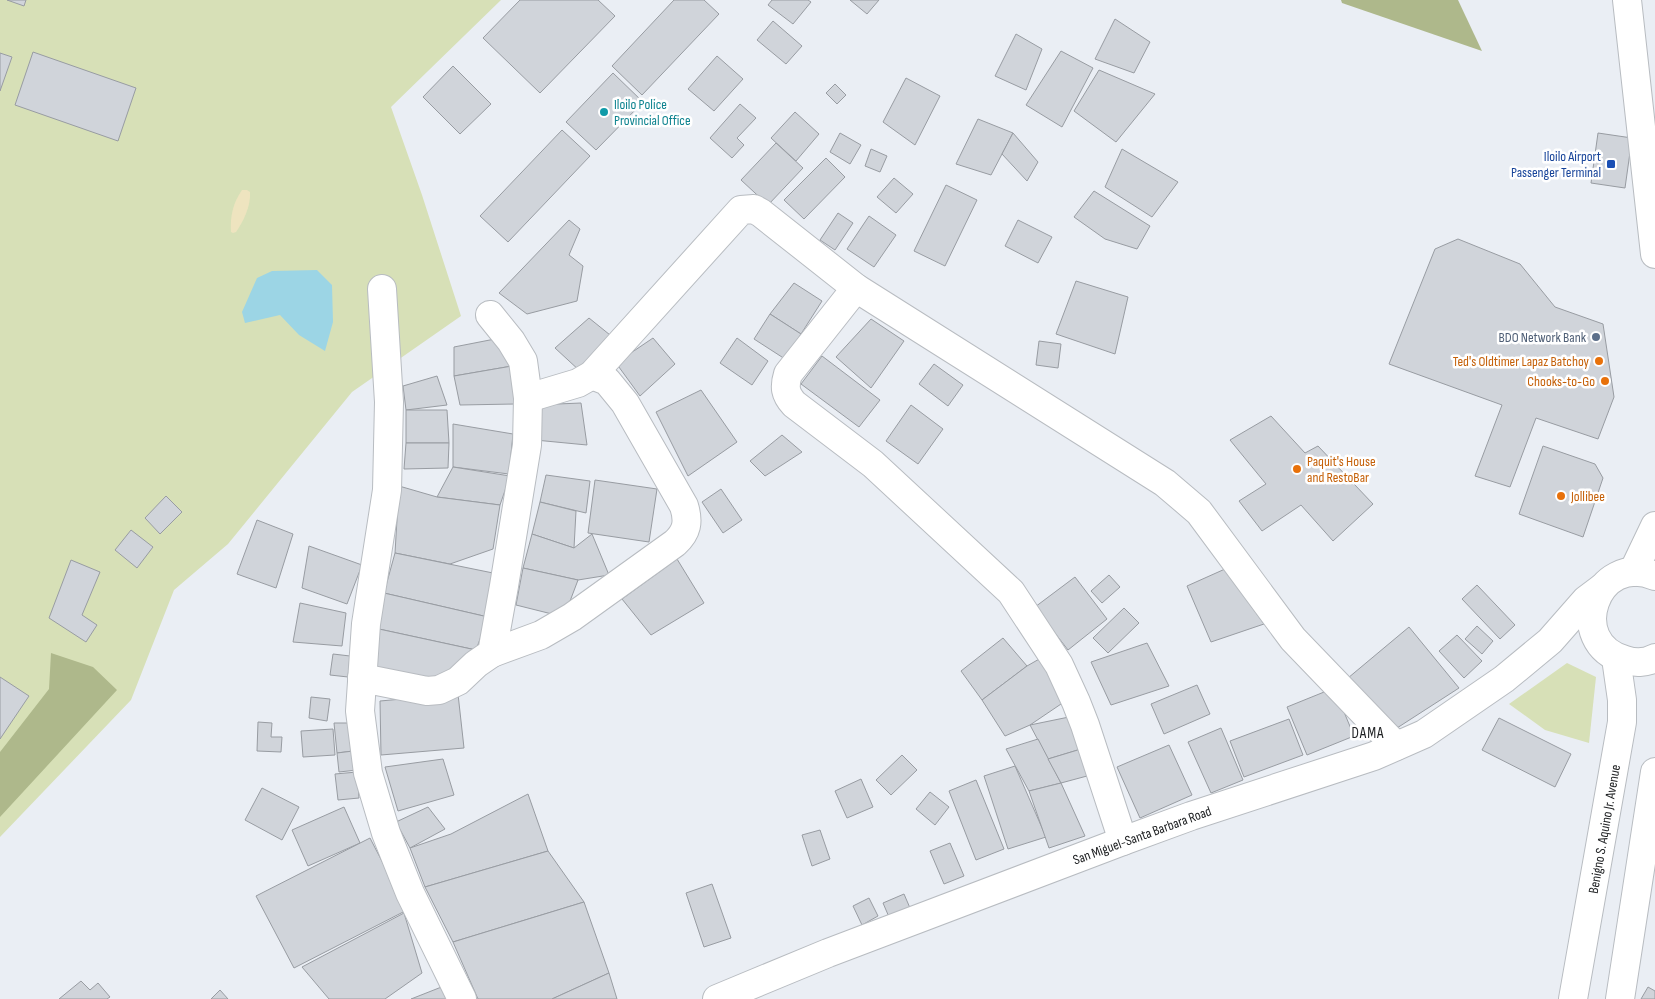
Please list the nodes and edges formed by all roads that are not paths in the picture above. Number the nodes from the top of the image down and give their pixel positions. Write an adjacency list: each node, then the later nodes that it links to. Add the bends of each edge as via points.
1 (1627, 0): 2 (street)
2 (1654, 244)
3 (382, 288): 15 (street, via 389,402 387,490 366,624)
4 (856, 288): 6 (street, via 761,213 754,209 741,210); 16 (street, via 1165,483 1199,512 1293,639); 18 (street, via 788,374 784,390 794,404 874,464 1010,592 1058,665 1076,702)
5 (490, 315): 7 (street, via 523,361)
6 (592, 376): 7 (street); 13 (street, via 607,381 632,413 684,506 687,516 685,532 675,543 572,617 541,635)
7 (528, 398): 13 (street, via 527,445)
8 (1655, 526): 9 (street)
9 (1644, 574): 10 (street, San Miguel-Santa Barbara Road, via 1622,575)
10 (1602, 588): 11 (street, San Miguel-Santa Barbara Road, via 1586,600); 12 (street, Benigno S. Aquino Jr. Avenue, via 1591,616 1594,632)
11 (1550, 641): 12 (street, via 1580,641); 16 (street, San Miguel-Santa Barbara Road, via 1504,679 1424,734)
12 (1608, 651): 14 (street, via 1633,662); 21 (street, Benigno S. Aquino Jr. Avenue, via 1622,700 1622,722)
13 (492, 653): 15 (street, via 458,681 438,690 427,691)
14 (1655, 658)
15 (362, 678): 19 (street, via 360,710 368,773 386,833 410,893)
16 (1396, 746): 18 (street, San Miguel-Santa Barbara Road)
17 (1655, 772): 22 (street)
18 (1123, 842): 20 (street, San Miguel-Santa Barbara Road, via 828,953)
19 (462, 999)
20 (717, 999)
21 (1573, 999)
22 (1620, 999)

